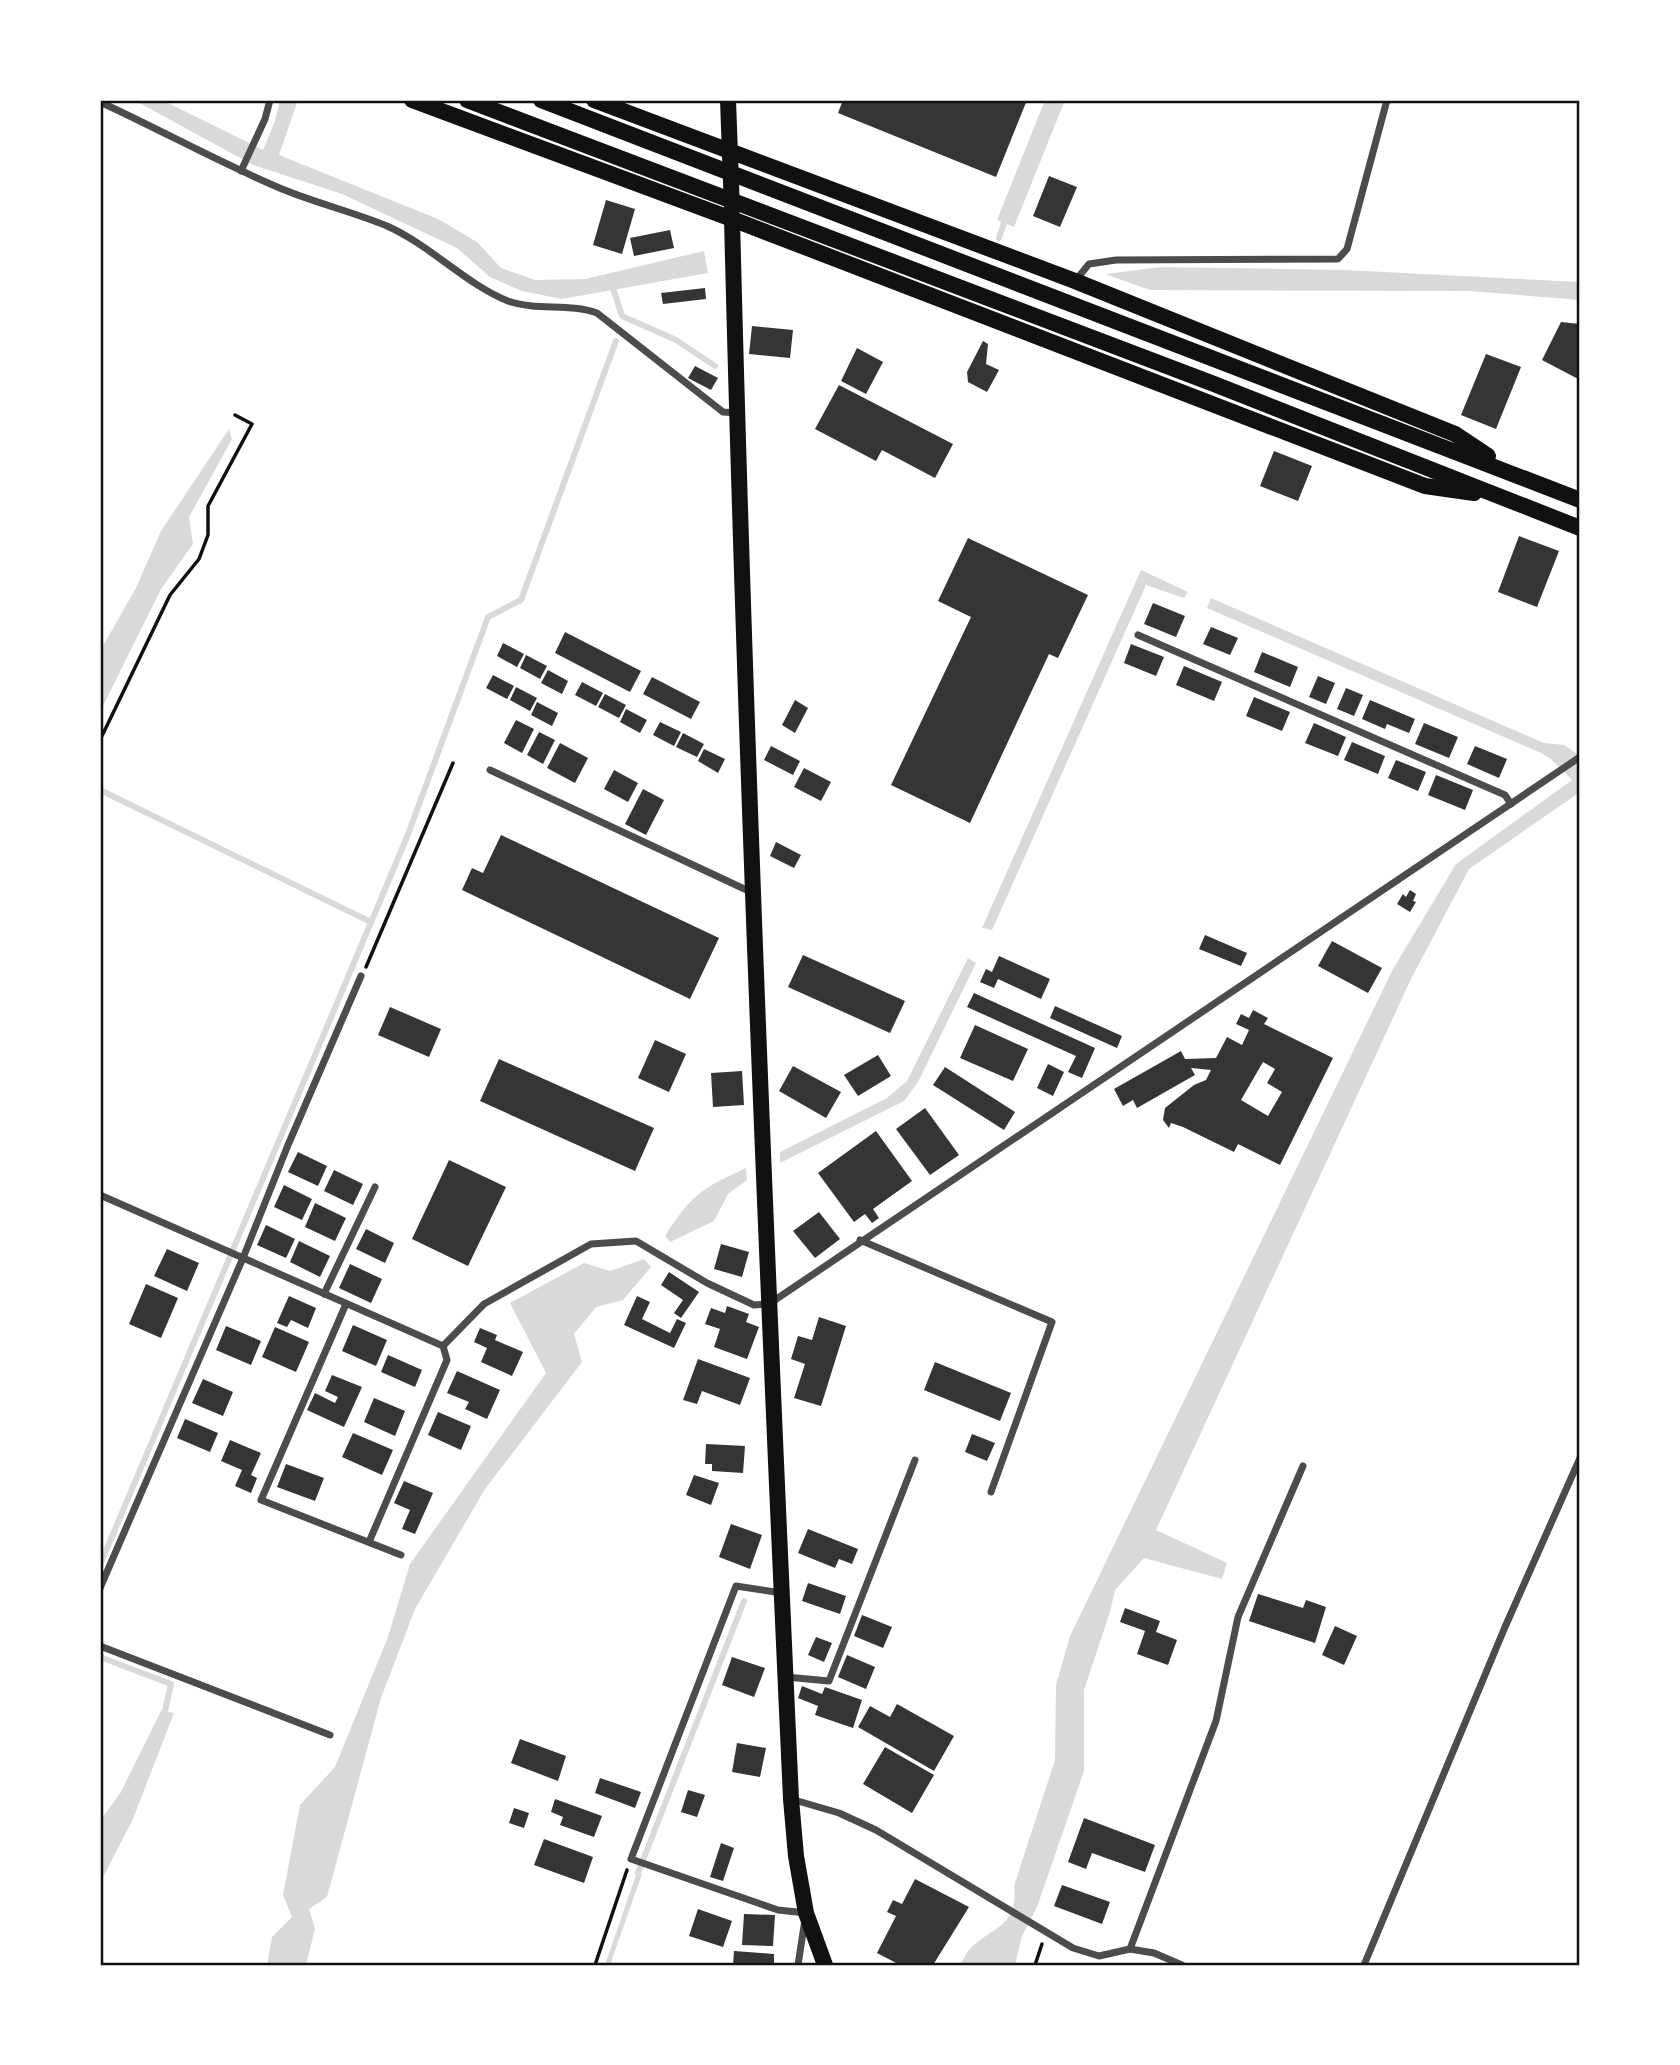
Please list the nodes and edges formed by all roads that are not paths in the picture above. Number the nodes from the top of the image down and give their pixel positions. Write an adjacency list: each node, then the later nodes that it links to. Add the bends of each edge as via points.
1 (270, 100): 10 (street)
2 (412, 100): 11 (main road)
3 (467, 100): 15 (main road)
4 (541, 100): 14 (main road)
5 (594, 100): 9 (main road)
6 (728, 100): 9 (main road)
7 (1387, 100): 12 (street, via 1348,249 1338,260 1116,260 1089,264)
8 (100, 102): 10 (street)
9 (729, 151): 11 (main road); 12 (main road)
10 (241, 171): 13 (street, via 388,227 510,302 597,313 723,412)
11 (732, 219): 13 (main road); 15 (main road, via 1425,486)
12 (1075, 281): 14 (main road, via 1455,434)
13 (737, 413): 22 (main road)
14 (1511, 472): 16 (main road)
15 (1500, 497): 17 (main road)
16 (1580, 500)
17 (1580, 528)
18 (1138, 635): 21 (street, via 1505,795)
19 (1580, 757): 21 (street)
20 (490, 770): 22 (street)
21 (1511, 804): 26 (street)
22 (754, 893): 30 (main road)
23 (362, 976): 27 (street)
24 (375, 1187): 28 (street)
25 (100, 1195): 27 (street)
26 (860, 1240): 30 (street); 35 (street, via 1052,1322)
27 (243, 1258): 28 (street); 38 (street)
28 (324, 1294): 29 (street)
29 (346, 1304): 31 (street); 36 (street, via 261,1500)
30 (769, 1304): 31 (street, via 754,1305 707,1283 636,1241 591,1244 484,1304); 39 (main road)
31 (443, 1346): 36 (street, via 447,1360)
32 (1580, 1458): 49 (street)
33 (915, 1460): 41 (street, via 829,1681)
34 (1303, 1466): 45 (street, via 1238,1618 1216,1721)
35 (991, 1492)
36 (369, 1542): 37 (street)
37 (401, 1555)
38 (100, 1588)
39 (782, 1592): 41 (main road); 44 (street, via 736,1586 631,1858 778,1910)
40 (100, 1646): 42 (street)
41 (786, 1677): 43 (main road)
42 (330, 1735)
43 (791, 1798): 44 (main road); 45 (street, via 876,1830 1073,1948 1099,1956)
44 (806, 1913): 46 (street); 47 (main road)
45 (1130, 1949): 48 (street)
46 (798, 1965)
47 (825, 1965)
48 (1182, 1965)
49 (1364, 1965)

